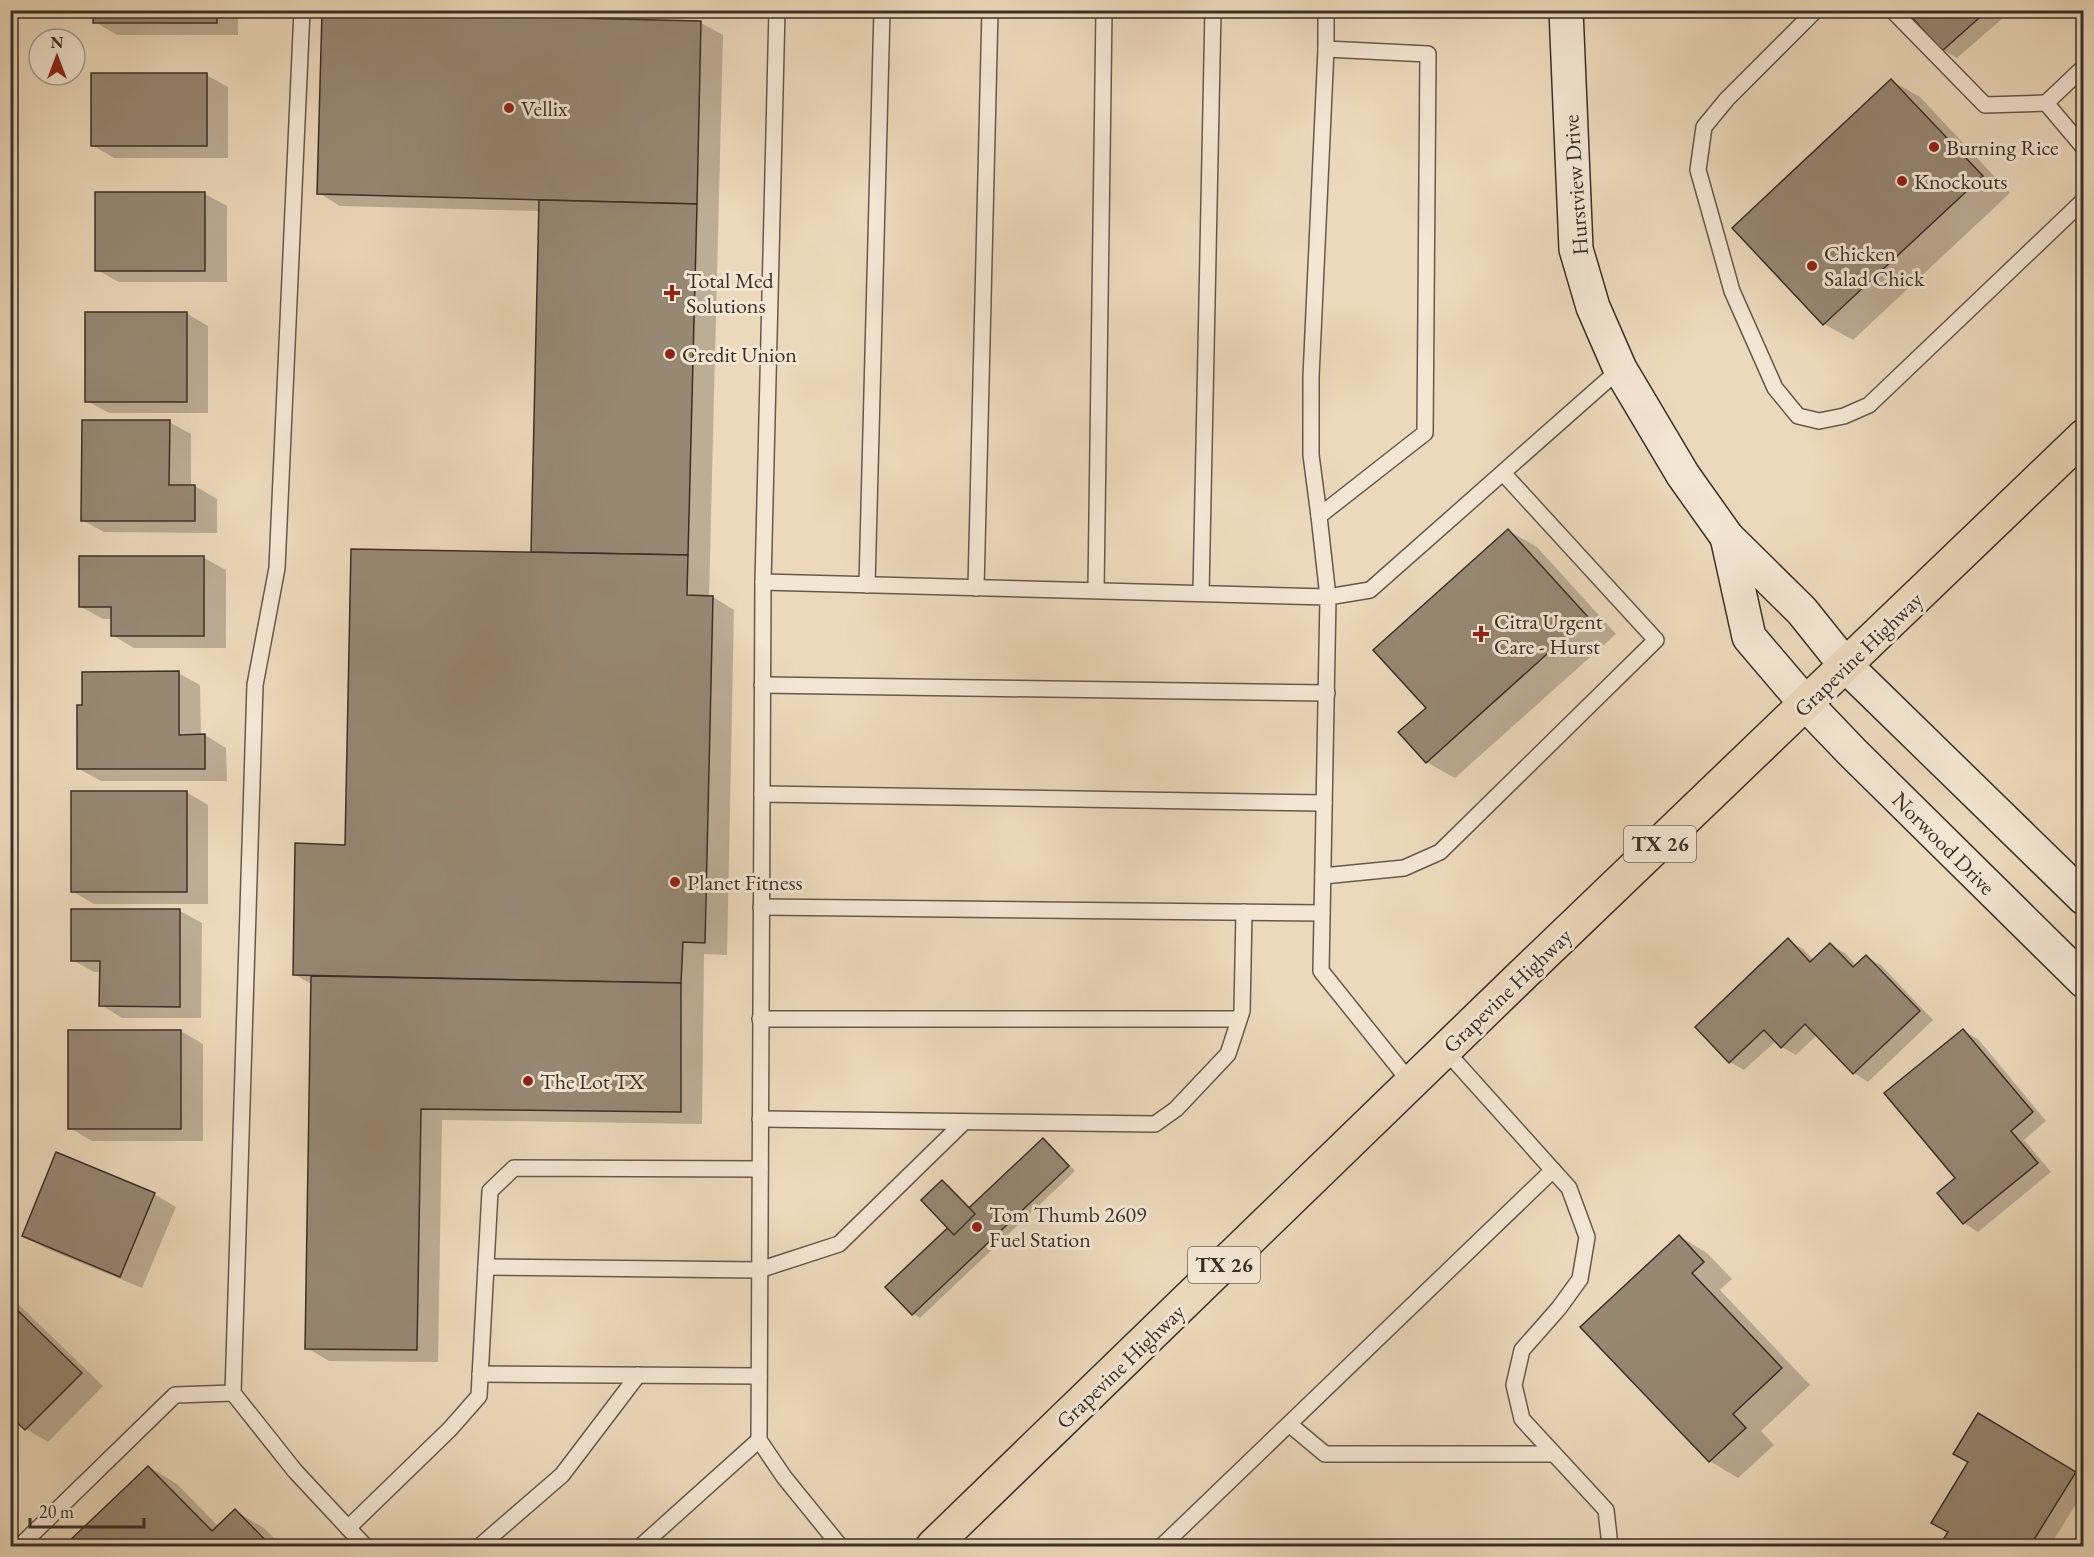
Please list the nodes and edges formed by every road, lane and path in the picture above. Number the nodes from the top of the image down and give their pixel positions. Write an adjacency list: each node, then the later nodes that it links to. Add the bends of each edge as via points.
1 (302, 10): 52 (lane, via 277,567 255,685)
2 (777, 10): 21 (lane)
3 (882, 10): 22 (lane)
4 (990, 10): 23 (lane)
5 (1104, 10): 24 (lane)
6 (1213, 10): 25 (lane)
7 (1326, 10): 11 (lane)
8 (1566, 10): 16 (main road, Hurstview Drive, via 1576,249 1593,307)
9 (1816, 10): 15 (lane, via 1704,127 1698,170 1732,291 1775,388 1798,416 1819,421 1869,405)
10 (1892, 10): 13 (lane, via 1985,105)
11 (1326, 48): 19 (lane, via 1311,377 1311,455); 19 (lane, via 1428,54 1425,433)
12 (2084, 67): 13 (lane)
13 (2046, 103): 14 (lane)
14 (2084, 148)
15 (2084, 200)
16 (1620, 369): 18 (lane); 20 (main road, Hurstview Drive, via 1683,475)
17 (2084, 436): 27 (main road, Grapevine Highway / TX 26)
18 (1503, 473): 26 (lane, via 1370,590); 33 (lane, via 1656,640 1440,852 1404,867)
19 (1319, 516): 26 (lane)
20 (1727, 537): 27 (main road, Hurstview Drive, via 1802,610); 30 (main road, Hurstview Drive, via 1749,636)
21 (763, 582): 22 (lane); 28 (lane)
22 (867, 585): 23 (lane)
23 (976, 588): 24 (lane)
24 (1096, 590): 25 (lane)
25 (1201, 593): 26 (lane)
26 (1328, 597): 29 (lane)
27 (1846, 666): 30 (main road, Grapevine Highway / TX 26); 34 (main road)
28 (762, 685): 29 (lane); 31 (lane)
29 (1327, 693): 32 (lane)
30 (1806, 704): 38 (main road, Norwood Drive); 41 (main road, Grapevine Highway / TX 26)
31 (762, 794): 32 (lane); 35 (lane)
32 (1324, 803): 33 (lane)
33 (1323, 876): 37 (lane)
34 (2084, 898)
35 (761, 907): 36 (lane); 39 (lane)
36 (1244, 912): 37 (lane); 40 (lane)
37 (1322, 913): 42 (lane, via 1321,971)
38 (2084, 981)
39 (760, 1019): 40 (lane); 43 (lane)
40 (1239, 1019): 44 (lane, via 1228,1054 1176,1109 1155,1124)
41 (1445, 1050): 42 (main road, Grapevine Highway / TX 26); 46 (lane)
42 (1411, 1083): 62 (main road, Grapevine Highway / TX 26)
43 (760, 1119): 44 (lane); 45 (lane)
44 (963, 1123): 48 (lane, via 839,1244)
45 (760, 1169): 47 (lane, via 514,1167 490,1191); 48 (lane)
46 (1553, 1170): 53 (lane); 55 (lane, via 1569,1188 1587,1237 1580,1279 1522,1350 1514,1385 1522,1419)
47 (486, 1267): 48 (lane); 49 (lane)
48 (759, 1270): 51 (lane)
49 (480, 1374): 50 (lane); 56 (lane, via 479,1396)
50 (638, 1375): 51 (lane); 59 (lane, via 562,1475)
51 (759, 1376): 54 (lane)
52 (233, 1394): 56 (lane, via 295,1471); 57 (lane, via 174,1395)
53 (1289, 1424): 55 (lane, via 1324,1454); 63 (lane)
54 (759, 1440): 60 (lane); 61 (lane)
55 (1554, 1454): 64 (lane, via 1606,1510)
56 (348, 1528): 58 (lane)
57 (20, 1546)
58 (365, 1546)
59 (480, 1546)
60 (641, 1546)
61 (840, 1546)
62 (933, 1546)
63 (1162, 1546)
64 (1610, 1546)

